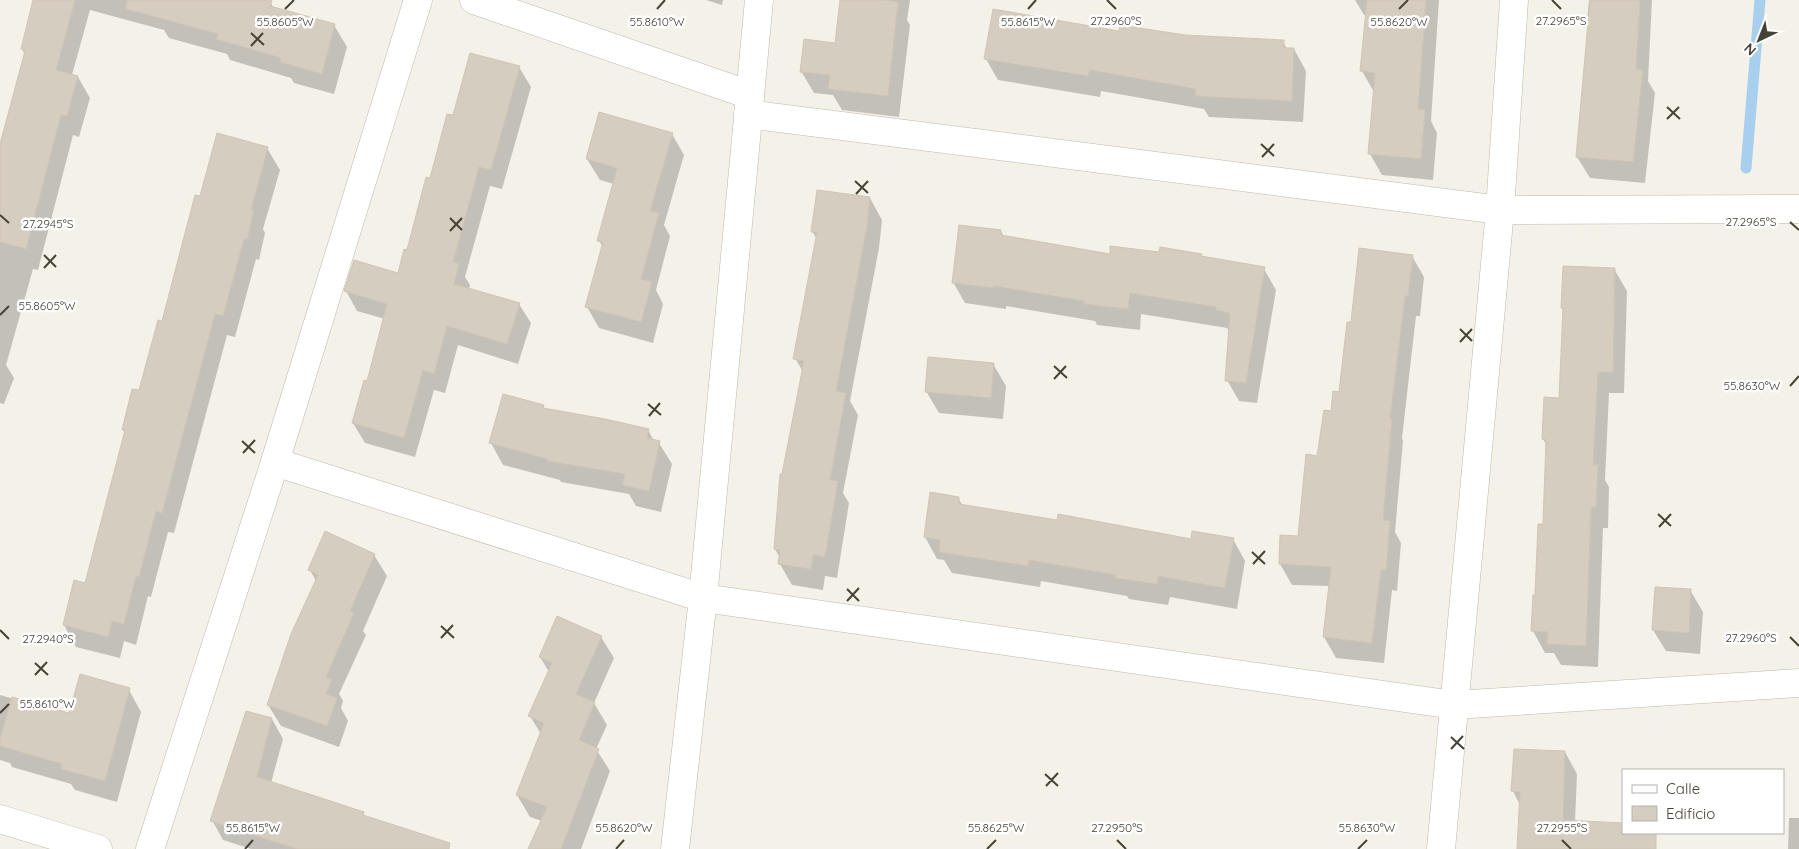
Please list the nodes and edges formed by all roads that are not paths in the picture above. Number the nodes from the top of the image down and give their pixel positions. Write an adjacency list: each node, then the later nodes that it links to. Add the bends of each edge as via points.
1 (418, 0): 8 (street)
2 (474, 0): 5 (street)
3 (759, 0): 5 (street)
4 (1514, 0): 7 (street)
5 (749, 104): 7 (street); 9 (street)
6 (1799, 209): 7 (street)
7 (1500, 210): 11 (street)
8 (276, 462): 9 (street); 14 (street)
9 (703, 598): 11 (street); 15 (street)
10 (1799, 683): 11 (street)
11 (1454, 705): 16 (street)
12 (0, 818): 13 (street)
13 (98, 849)
14 (150, 849)
15 (675, 849)
16 (1441, 849)

